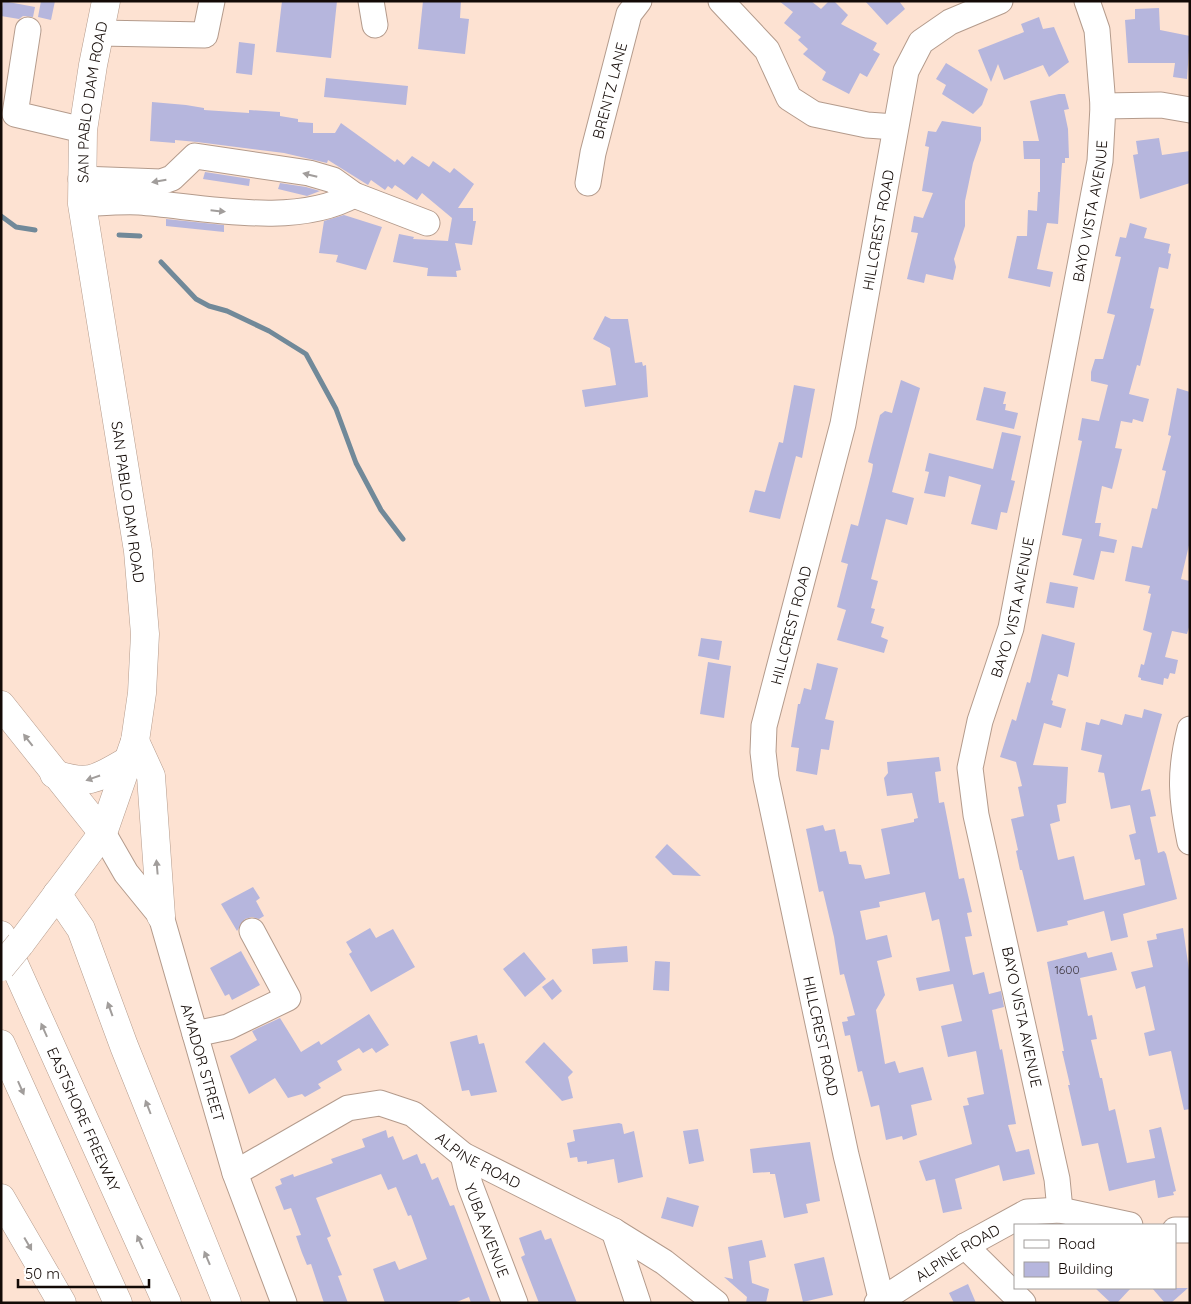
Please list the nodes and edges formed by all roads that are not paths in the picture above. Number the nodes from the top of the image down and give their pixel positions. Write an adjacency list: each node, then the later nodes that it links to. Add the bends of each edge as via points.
1 (106, 1): 8 (main road, SAN PABLO DAM ROAD)
2 (212, 1): 8 (street, via 205,34)
3 (639, 1): 13 (street, BRENTZ LANE, via 629,14)
4 (721, 1): 11 (street, via 767,50 790,98 814,114)
5 (1000, 1): 11 (street, HILLCREST ROAD, via 950,22 921,42 906,71)
6 (1086, 1): 9 (street, BAYO VISTA AVENUE, via 1097,30)
7 (28, 30): 12 (street, via 15,114)
8 (99, 33): 12 (main road, SAN PABLO DAM ROAD)
9 (1103, 106): 10 (street, via 1162,105); 33 (street, BAYO VISTA AVENUE, via 1100,161 1092,214 1011,628 980,721 970,768 976,815 1055,1170)
10 (1190, 110)
11 (895, 128): 39 (street, HILLCREST ROAD, via 843,424 764,726 763,752 768,788)
12 (83, 130): 14 (main road, SAN PABLO DAM ROAD)
13 (588, 183)
14 (82, 192): 15 (street, one-way to 15, via 232,212 285,212 340,202); 15 (street, one-way to 14, via 334,180 309,173 195,156 172,178 161,182); 19 (main road, SAN PABLO DAM ROAD, via 138,552 145,634 142,694)
15 (354, 195): 16 (street)
16 (427, 223)
17 (1, 706): 20 (main road, one-way to 17)
18 (1190, 729): 22 (street, via 1184,754 1182,802)
19 (132, 750): 20 (main road, one-way to 20, via 106,773 85,781); 21 (main road, SAN PABLO DAM ROAD); 24 (main road, one-way to 19, via 151,776)
20 (54, 774): 21 (main road)
21 (103, 833): 23 (main road, SAN PABLO DAM ROAD); 24 (street, AMADOR STREET, via 126,873)
22 (1190, 842)
23 (57, 894): 26 (main road, SAN PABLO DAM ROAD); 43 (main road, one-way to 23, via 81,929)
24 (161, 916): 28 (street, AMADOR STREET)
25 (252, 931): 28 (street, via 288,998 228,1027)
26 (11, 939): 27 (main road, SAN PABLO DAM ROAD, bridge); 42 (main road, EASTSHORE FREEWAY, one-way to 26)
27 (1, 967)
28 (195, 1034): 31 (street, AMADOR STREET)
29 (1, 1044): 41 (main road, one-way to 41)
30 (464, 1155): 31 (street, ALPINE ROAD, via 413,1114 380,1102 348,1108); 37 (street, ALPINE ROAD); 45 (street, YUBA AVENUE, via 470,1185)
31 (235, 1173): 44 (street, AMADOR STREET)
32 (2, 1200): 40 (main road, one-way to 40)
33 (1060, 1210): 34 (street, ALPINE ROAD); 38 (street, ALPINE ROAD, via 1027,1212)
34 (1125, 1224)
35 (1176, 1230): 36 (street)
36 (1190, 1230)
37 (614, 1231): 46 (street); 47 (street, ALPINE ROAD, via 664,1262)
38 (965, 1246): 39 (street, ALPINE ROAD); 48 (street)
39 (879, 1300)
40 (62, 1303)
41 (118, 1303)
42 (167, 1303)
43 (226, 1303)
44 (284, 1303)
45 (514, 1303)
46 (638, 1303)
47 (716, 1303)
48 (1023, 1303)

